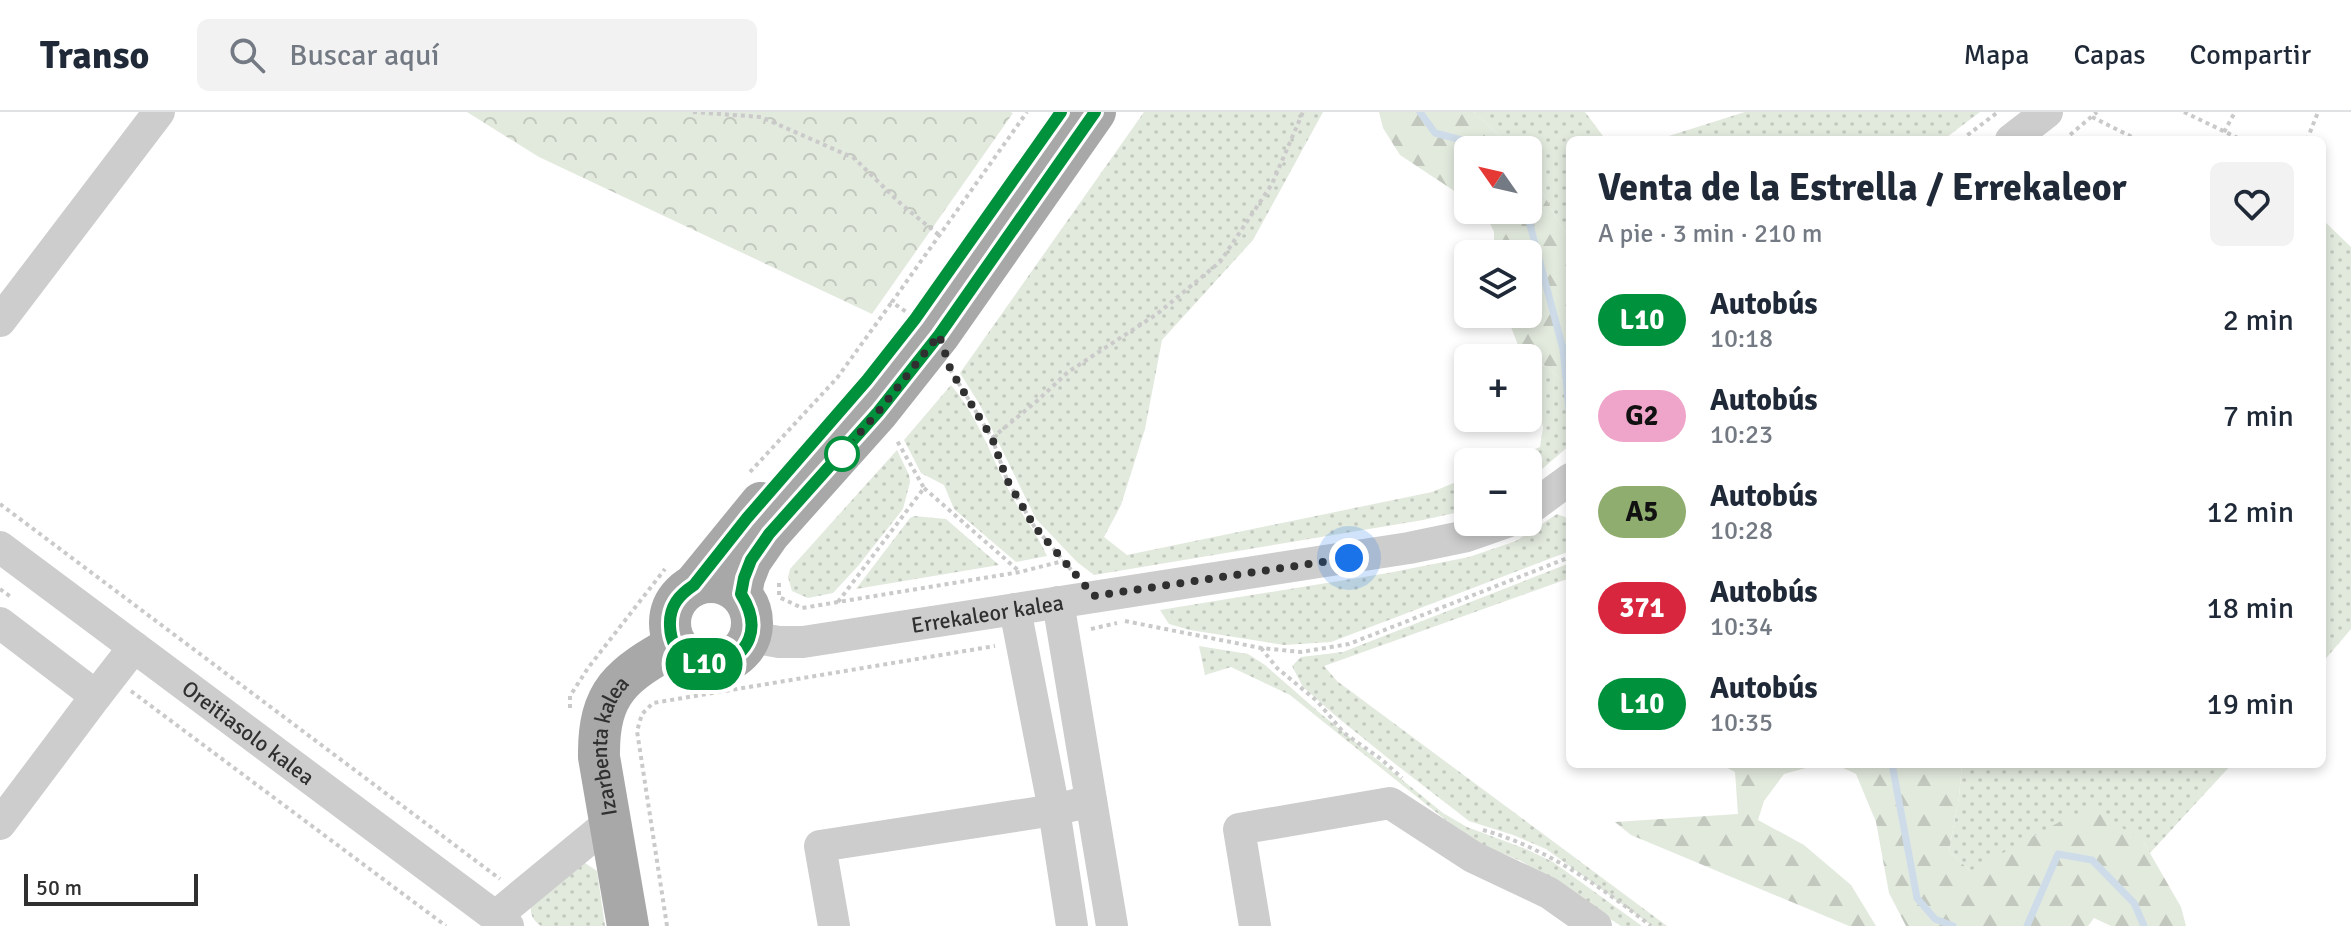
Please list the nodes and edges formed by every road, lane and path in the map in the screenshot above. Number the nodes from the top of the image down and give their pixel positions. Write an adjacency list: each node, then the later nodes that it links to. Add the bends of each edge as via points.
1 (159, 112): 23 (street)
2 (693, 112): 13 (path)
3 (1027, 112): 22 (path)
4 (1061, 112): 24 (main road)
5 (1095, 112): 24 (main road)
6 (1303, 112): 26 (path, via 1272,184 1220,262 1157,314 1068,372)
7 (1998, 112): 16 (path)
8 (2047, 112): 17 (street)
9 (2097, 112): 14 (path)
10 (2184, 112): 15 (path)
11 (2235, 112): 15 (path)
12 (2318, 112): 21 (path)
13 (762, 114): 22 (path, via 854,158)
14 (2092, 117): 18 (path); 19 (path)
15 (2224, 132): 20 (path)
16 (1966, 136)
17 (2016, 136)
18 (2069, 136)
19 (2130, 136)
20 (2233, 136)
21 (2309, 136)
22 (939, 235): 24 (path)
23 (0, 321)
24 (931, 337): 26 (path); 27 (path, via 837,378); 36 (main road, via 867,380 747,518); 40 (main road, via 878,412 769,534 751,560)
25 (895, 437): 29 (path)
26 (992, 438): 35 (path, via 1007,480)
27 (747, 476)
28 (1566, 482): 30 (street)
29 (924, 488): 37 (path); 43 (path)
30 (1542, 500)
31 (0, 504): 62 (path)
32 (1467, 536): 41 (street, Errekaleor kalea)
33 (0, 547): 52 (street, Oreitiasolo kalea)
34 (1566, 559): 53 (path, via 1349,644 1301,652)
35 (1063, 561): 37 (path); 41 (path)
36 (684, 571): 40 (main road); 51 (main road, via 683,592 670,617); 55 (path, via 588,668 570,696)
37 (1020, 572): 43 (path)
38 (778, 573): 43 (path, via 779,597 802,608)
39 (0, 589): 45 (path)
40 (741, 594): 49 (main road, via 749,607)
41 (1094, 596): 42 (street, Errekaleor kalea)
42 (1058, 602): 44 (street, Errekaleor kalea); 48 (street)
43 (837, 603)
44 (1015, 609): 49 (street, Errekaleor kalea, via 803,642); 50 (street)
45 (6, 611): 54 (street)
46 (1123, 621): 53 (path)
47 (1110, 626): 48 (path)
48 (1065, 634): 57 (street)
49 (750, 637): 51 (main road, via 740,653 706,664 688,658)
50 (1022, 642): 58 (street); 66 (path, via 653,703 642,714 637,731)
51 (675, 645): 59 (main road, Izarbenta kalea, via 635,668 614,690 603,712 599,757)
52 (134, 647): 54 (street); 63 (street, Oreitiasolo kalea)
53 (1261, 648): 56 (path, via 1344,733 1381,759)
54 (104, 686): 60 (street); 64 (path)
55 (570, 710)
56 (1409, 800): 70 (street, via 1239,829); 71 (street, via 1473,857 1549,893)
57 (1091, 801): 58 (street); 69 (street)
58 (1054, 810): 67 (street, via 820,846); 68 (street)
59 (610, 822): 63 (street, Oreitiasolo kalea); 65 (main road, Izarbenta kalea)
60 (0, 824)
61 (1471, 826): 72 (path, via 1533,848)
62 (509, 885)
63 (502, 921)
64 (446, 926)
65 (628, 926)
66 (667, 926)
67 (834, 926)
68 (1072, 926)
69 (1112, 926)
70 (1255, 926)
71 (1596, 926)
72 (1651, 926)

